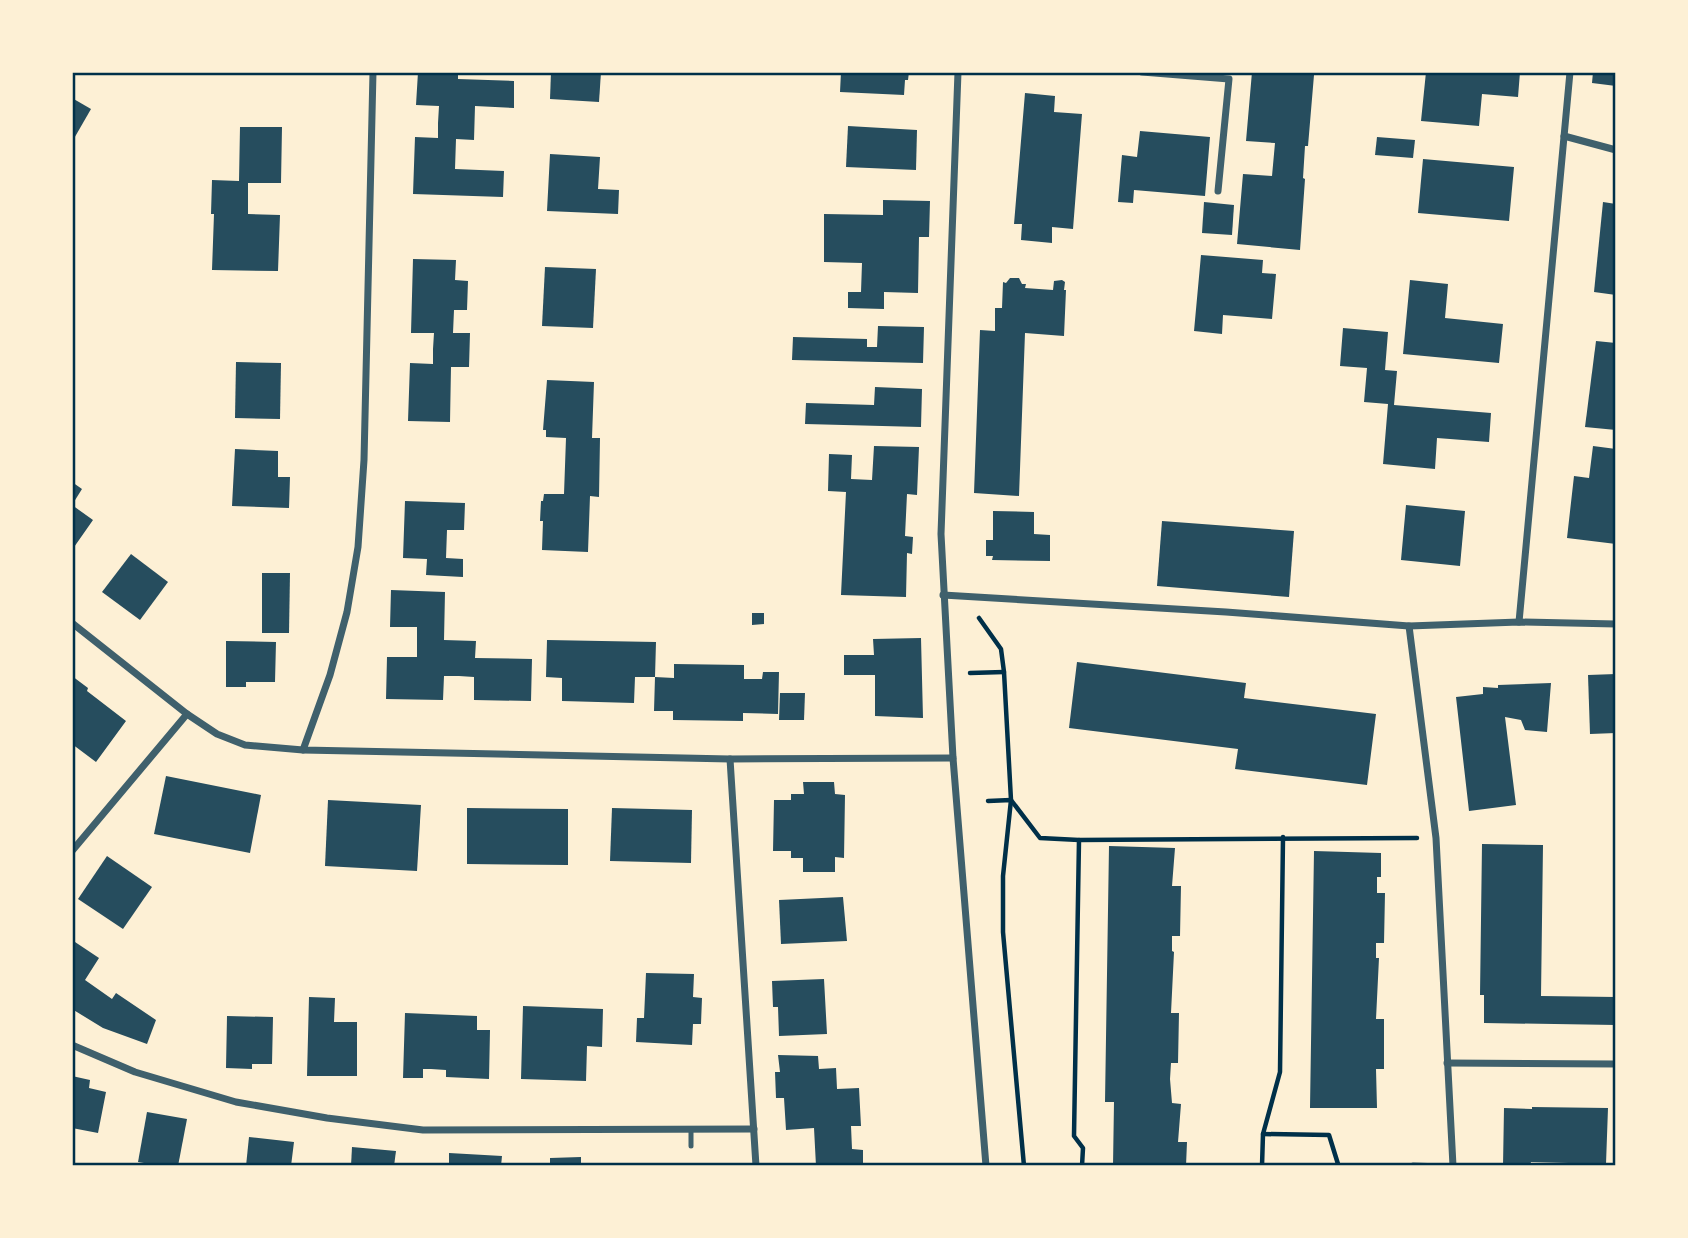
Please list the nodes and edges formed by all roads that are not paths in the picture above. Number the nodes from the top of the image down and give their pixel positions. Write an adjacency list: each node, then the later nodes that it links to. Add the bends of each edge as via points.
1 (373, 72): 15 (street, via 358,547 330,675)
2 (958, 72): 9 (street, via 942,476)
3 (1142, 72): 5 (street)
4 (1570, 72): 6 (street)
5 (1229, 76): 8 (street)
6 (1564, 136): 7 (street); 10 (street)
7 (1616, 150)
8 (1218, 191)
9 (943, 595): 13 (street); 16 (street)
10 (1519, 622): 12 (street); 13 (street)
11 (72, 623): 14 (street)
12 (1616, 624)
13 (1409, 626): 20 (street, via 1436,838)
14 (187, 714): 15 (street, via 245,745); 18 (street)
15 (303, 750): 17 (street)
16 (953, 758): 17 (street); 27 (street)
17 (730, 759): 22 (street)
18 (72, 851)
19 (72, 1045): 23 (street, via 135,1072 236,1102 327,1118 423,1130)
20 (1447, 1063): 21 (street); 29 (street)
21 (1616, 1064)
22 (754, 1129): 23 (street); 26 (street)
23 (691, 1130): 24 (lane)
24 (691, 1146)
25 (1413, 1165): 28 (lane)
26 (756, 1166)
27 (986, 1166)
28 (1442, 1166)
29 (1453, 1166)

